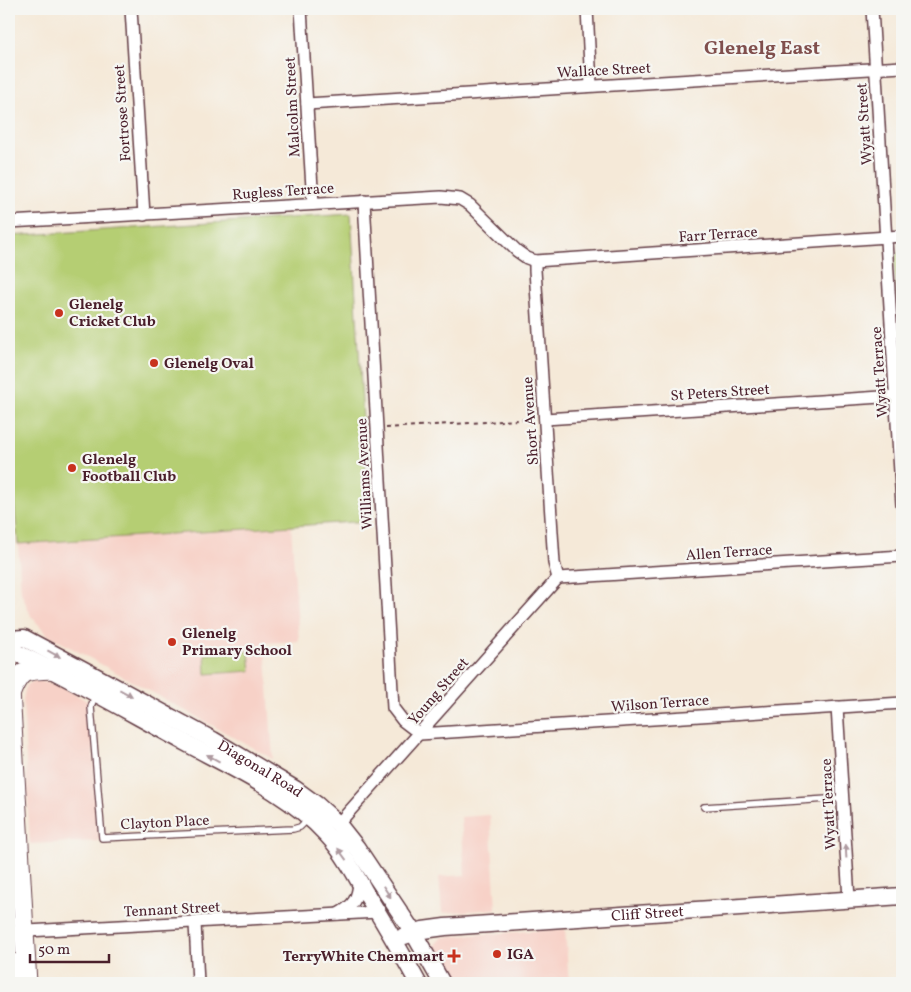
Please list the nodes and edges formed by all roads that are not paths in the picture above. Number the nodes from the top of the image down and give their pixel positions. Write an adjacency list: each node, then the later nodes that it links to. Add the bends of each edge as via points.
1 (131, 9): 11 (street, Fortrose Street)
2 (301, 9): 8 (street, Malcolm Street)
3 (586, 9): 7 (street)
4 (872, 9): 6 (street, Wyatt Street)
5 (902, 67): 6 (street, Wallace Street)
6 (875, 69): 7 (street, Wallace Street); 14 (street, Wyatt Street)
7 (591, 85): 8 (street, Wallace Street)
8 (307, 104): 10 (street, Malcolm Street)
9 (364, 201): 10 (street, Rugless Terrace); 15 (street, Rugless Terrace, via 460,199 517,251); 29 (street, Williams Avenue, via 393,708)
10 (313, 204): 11 (street, Rugless Terrace)
11 (144, 215): 12 (street, Rugless Terrace)
12 (9, 222)
13 (902, 236): 14 (street, Farr Terrace)
14 (886, 237): 15 (street, Farr Terrace); 16 (street, Wyatt Terrace)
15 (535, 261): 17 (street, Short Avenue)
16 (896, 396): 17 (street, St Peters Street); 18 (street, Wyatt Terrace)
17 (545, 418): 20 (street, Short Avenue, via 554,563)
18 (902, 504)
19 (902, 556): 20 (street, Allen Terrace)
20 (558, 578): 29 (street, Young Street)
21 (9, 639): 33 (main road, Diagonal Road, one-way to 33, via 24,638 213,740 295,789)
22 (9, 648): 23 (main road, Diagonal Road)
23 (52, 669): 25 (main road, via 20,675); 26 (main road, Diagonal Road)
24 (9, 673): 25 (main road)
25 (10, 694): 41 (main road)
26 (96, 694): 32 (main road, Diagonal Road, one-way to 26, via 287,800); 32 (lane, Clayton Place, via 91,707 102,838 293,829)
27 (902, 703): 28 (street, Wilson Terrace)
28 (837, 707): 29 (street, Wilson Terrace); 30 (street, Wyatt Terrace)
29 (420, 734): 33 (street, Young Street)
30 (843, 798): 31 (lane); 36 (street, Wyatt Terrace, one-way to 30)
31 (704, 807)
32 (310, 817): 34 (main road, Diagonal Road, one-way to 32, via 329,836)
33 (338, 824): 42 (main road, Diagonal Road, one-way to 42)
34 (359, 882): 37 (main road, Diagonal Road); 38 (street, via 358,896 348,909)
35 (902, 896): 36 (main road, Cliff Street)
36 (849, 899): 40 (main road, Cliff Street)
37 (378, 912): 38 (street, Tennant Street); 43 (main road, Diagonal Road)
38 (336, 915): 39 (street, Tennant Street)
39 (195, 922): 41 (street, Tennant Street); 48 (street)
40 (445, 927): 42 (main road, Cliff Street); 44 (main road, via 427,937)
41 (16, 932): 47 (main road)
42 (413, 932): 43 (main road, Cliff Street); 44 (main road, Diagonal Road)
43 (395, 940): 49 (main road, Diagonal Road)
44 (424, 952): 50 (main road, Diagonal Road)
45 (9, 961): 46 (main road)
46 (9, 983)
47 (27, 983)
48 (198, 983)
49 (418, 983)
50 (442, 983)

